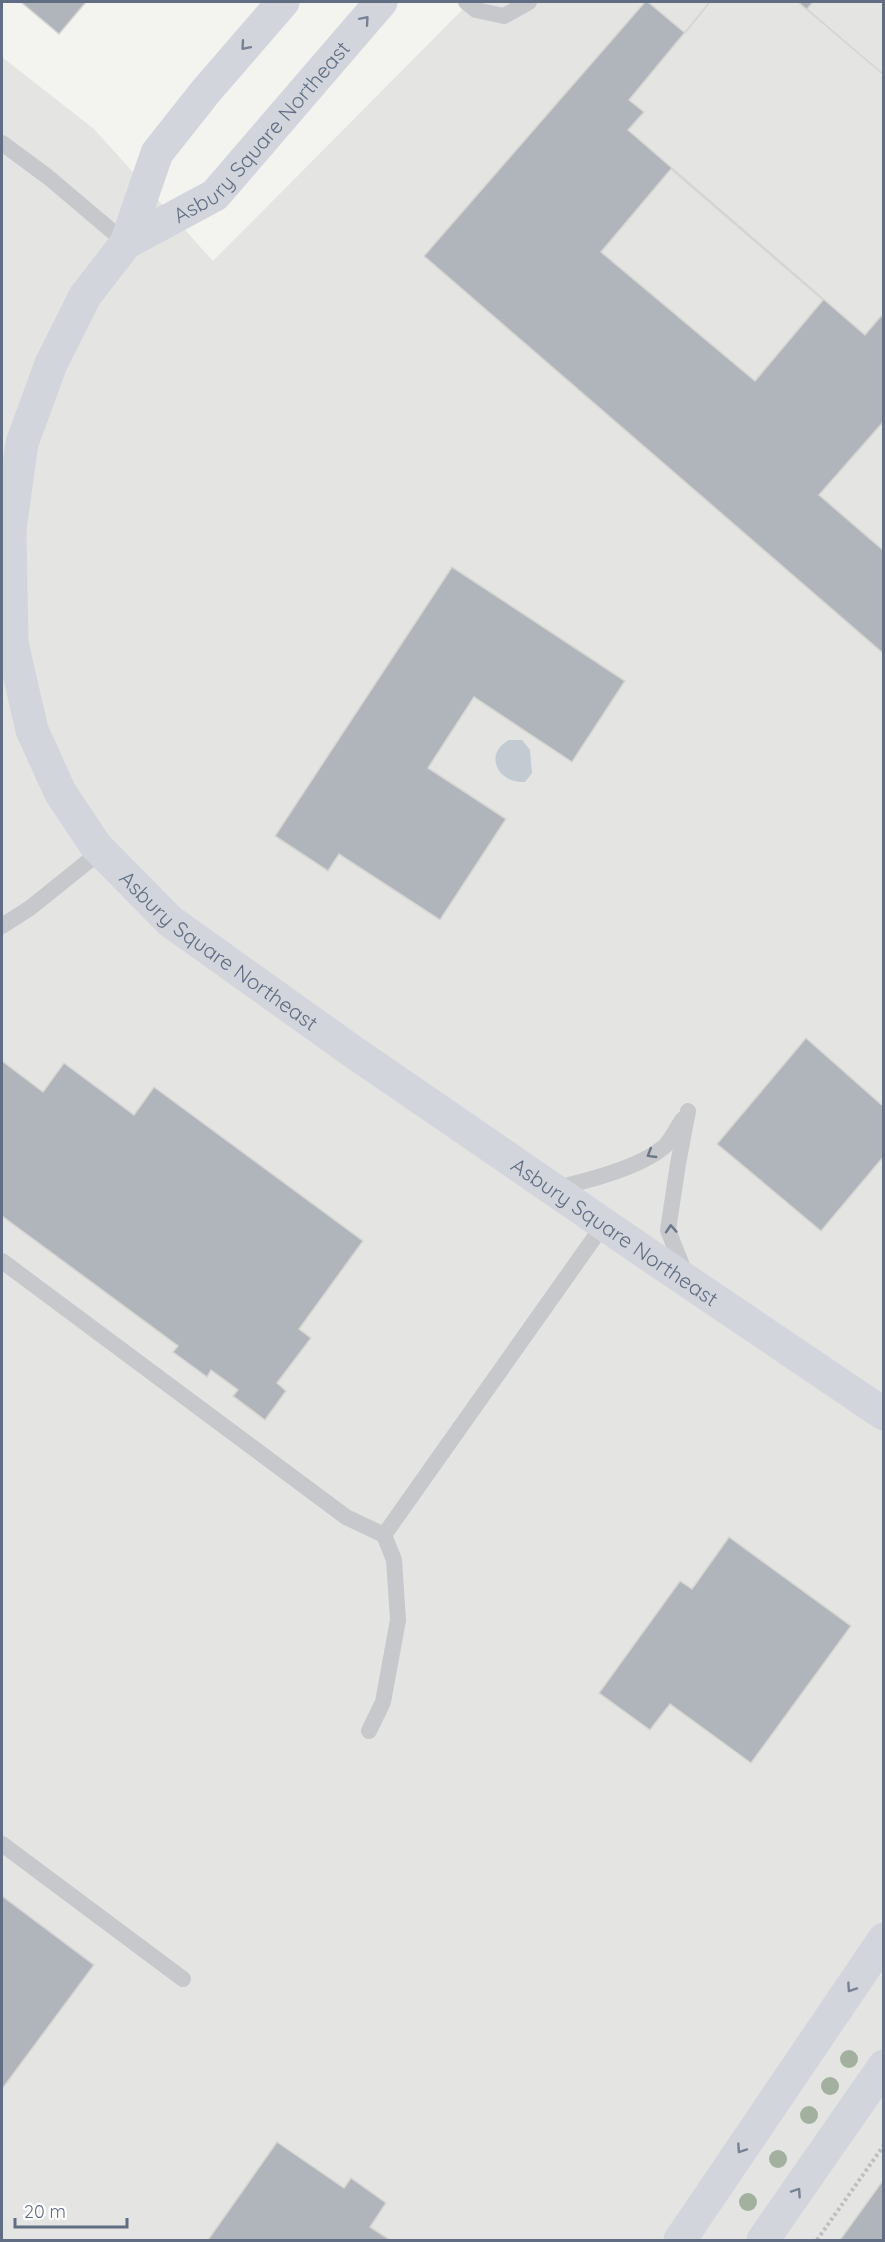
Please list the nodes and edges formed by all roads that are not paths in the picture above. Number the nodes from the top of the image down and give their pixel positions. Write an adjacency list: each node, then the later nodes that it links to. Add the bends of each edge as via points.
1 (283, 2): 6 (street, Asbury Square Northeast, one-way to 6, via 158,153)
2 (381, 2): 6 (street, Asbury Square Northeast, one-way to 2, via 215,195)
3 (466, 2): 4 (lane, via 476,10 504,16)
4 (529, 2)
5 (2, 142): 6 (lane)
6 (126, 243): 7 (street, Asbury Square Northeast, via 85,296 51,364 22,443 10,529 12,643 32,730 60,792)
7 (101, 851): 8 (lane); 9 (street, Asbury Square Northeast, via 170,921)
8 (2, 926)
9 (553, 1189): 10 (street, Asbury Square Northeast); 12 (lane, one-way to 9, via 668,1230 688,1111 666,1145 647,1158 596,1178)
10 (604, 1224): 12 (street, Asbury Square Northeast); 14 (lane)
11 (2, 1261): 14 (lane, via 346,1517)
12 (690, 1283): 13 (street, Asbury Square Northeast)
13 (884, 1414)
14 (384, 1535): 15 (lane, via 394,1560 398,1620 383,1702)
15 (369, 1731)
16 (2, 1844): 18 (lane)
17 (884, 1939): 20 (street, one-way to 20)
18 (183, 1979)
19 (884, 2066): 21 (street, one-way to 19)
20 (680, 2241)
21 (763, 2241)

